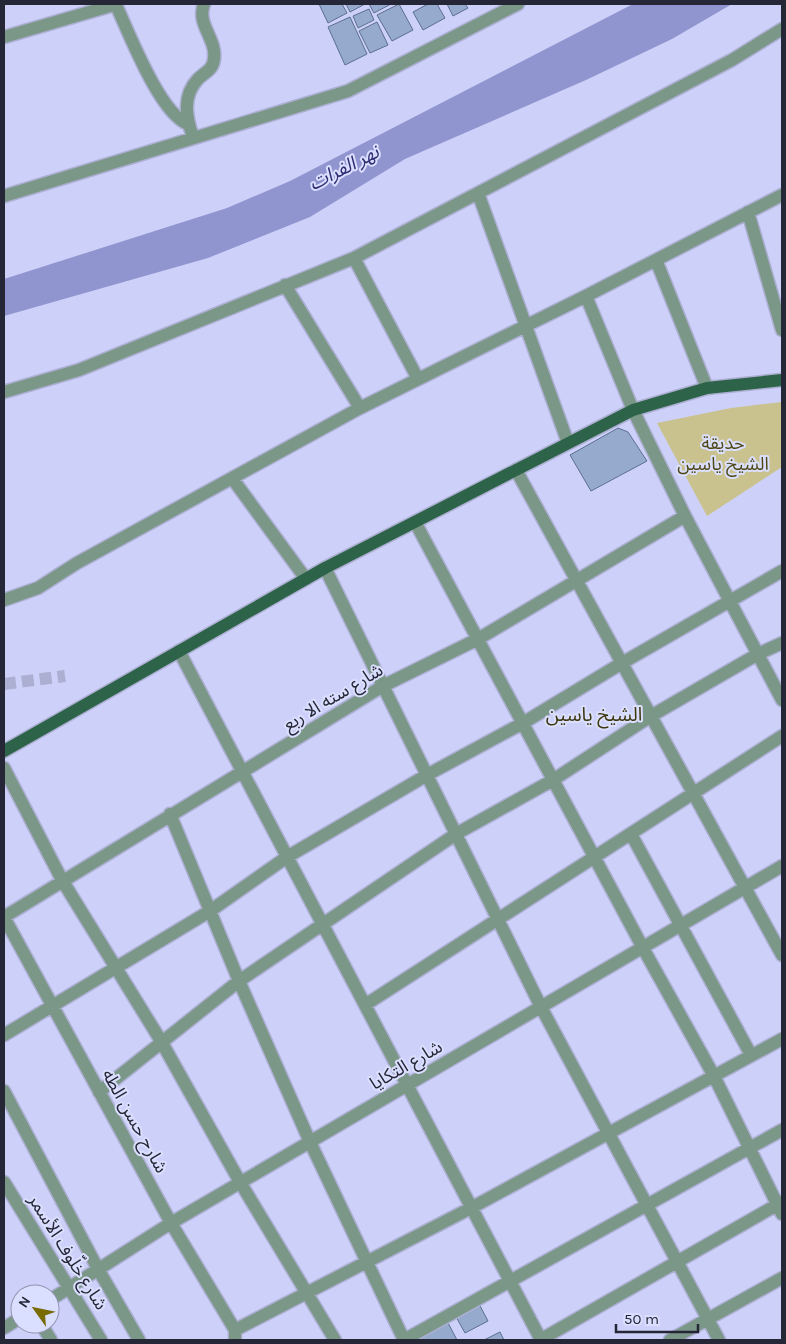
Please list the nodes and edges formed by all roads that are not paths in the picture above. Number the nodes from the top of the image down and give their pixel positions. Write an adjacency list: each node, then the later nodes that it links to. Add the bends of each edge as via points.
1 (116, 4): 5 (street); 6 (street, via 156,88 176,118)
2 (204, 4): 6 (street, via 203,24 214,48 214,58 212,66 193,86 187,100)
3 (518, 4): 7 (street, via 348,91)
4 (782, 30): 8 (street, via 732,60)
5 (4, 37)
6 (188, 124): 7 (street)
7 (193, 137): 10 (street)
8 (478, 193): 12 (street); 16 (street)
9 (782, 194): 11 (street)
10 (4, 196)
11 (748, 212): 13 (street); 17 (street)
12 (354, 258): 14 (street); 18 (street)
13 (656, 260): 15 (street); 20 (street)
14 (285, 285): 21 (street, via 79,370); 22 (street)
15 (586, 296): 16 (street); 23 (street)
16 (525, 326): 18 (street); 24 (street)
17 (782, 330)
18 (418, 379): 22 (street)
19 (782, 380): 20 (main road)
20 (707, 388): 23 (main road)
21 (4, 392)
22 (360, 408): 26 (street)
23 (633, 410): 24 (main road); 27 (street)
24 (568, 443): 25 (main road)
25 (516, 470): 28 (main road); 32 (street)
26 (232, 478): 31 (street); 33 (street, via 77,563 38,588)
27 (685, 516): 32 (street, شارع سته الا ربع); 34 (street)
28 (415, 522): 29 (main road); 35 (street)
29 (326, 568): 31 (main road); 40 (street)
30 (782, 572): 34 (street)
31 (306, 579): 37 (main road)
32 (577, 580): 35 (street, شارع سته الا ربع); 39 (street)
33 (4, 600)
34 (729, 601): 38 (street); 39 (street)
35 (478, 639): 40 (street, شارع سته الا ربع); 43 (street)
36 (782, 643): 38 (street)
37 (179, 651): 45 (main road); 47 (street)
38 (758, 654): 41 (street); 42 (street)
39 (622, 663): 42 (street); 43 (street)
40 (383, 686): 47 (street, شارع سته الا ربع); 48 (street)
41 (782, 700)
42 (651, 716): 49 (street); 50 (street)
43 (523, 723): 48 (street); 49 (street)
44 (782, 736): 50 (street)
45 (4, 752)
46 (4, 768): 57 (street)
47 (243, 772): 51 (street, شارع سته الا ربع); 54 (street)
48 (427, 774): 52 (street); 54 (street)
49 (553, 780): 52 (street); 55 (street)
50 (694, 793): 53 (street); 58 (street)
51 (170, 814): 57 (street, شارع سته الا ربع); 59 (street)
52 (456, 834): 61 (street); 62 (street)
53 (631, 834): 55 (street); 63 (street)
54 (287, 857): 59 (street); 62 (street)
55 (595, 858): 61 (street); 64 (street)
56 (782, 866): 58 (street, شارع التكايا)
57 (62, 880): 60 (street, شارع سته الا ربع); 66 (street)
58 (745, 888): 63 (street, شارع التكايا); 65 (street)
59 (210, 911): 66 (street); 67 (street)
60 (4, 917): 70 (street, شارح حسن الطه)
61 (499, 920): 68 (street); 69 (street)
62 (322, 924): 67 (street); 68 (street)
63 (681, 925): 64 (street, شارع التكايا); 74 (street)
64 (643, 948): 69 (street, شارع التكايا); 75 (street)
65 (782, 955)
66 (116, 968): 70 (street); 73 (street)
67 (239, 982): 73 (street); 81 (street)
68 (365, 1006): 76 (street)
69 (541, 1007): 76 (street, شارع التكايا); 80 (street)
70 (53, 1008): 71 (street); 78 (street, شارح حسن الطه)
71 (4, 1036)
72 (782, 1038): 74 (street)
73 (161, 1041): 78 (street); 84 (street)
74 (751, 1056): 75 (street)
75 (714, 1076): 80 (street); 82 (street)
76 (407, 1085): 81 (street, شارع التكايا); 87 (street)
77 (4, 1091): 91 (street)
78 (99, 1092): 88 (street, شارح حسن الطه)
79 (782, 1130): 82 (street)
80 (609, 1133): 85 (street); 87 (street)
81 (310, 1142): 84 (street, شارع التكايا); 89 (street)
82 (750, 1148): 85 (street); 86 (street)
83 (4, 1182): 94 (street, شارع خلّوف الأسمر)
84 (240, 1182): 88 (street, شارع التكايا); 96 (street)
85 (647, 1205): 90 (street); 93 (street)
86 (781, 1207): 90 (street)
87 (471, 1208): 89 (street); 93 (street)
88 (171, 1223): 91 (street, شارع التكايا); 98 (street, شارح حسن الطه)
89 (366, 1260): 96 (street); 102 (street)
90 (677, 1262): 97 (street); 103 (street)
91 (98, 1269): 94 (street, شارع التكايا); 100 (street)
92 (782, 1278): 97 (street)
93 (510, 1281): 102 (street); 103 (street)
94 (69, 1288): 95 (street, شارع التكايا); 99 (street, شارع خلّوف الأسمر)
95 (60, 1294)
96 (306, 1294): 98 (street); 101 (street)
97 (708, 1320): 104 (street); 105 (street)
98 (235, 1335)
99 (102, 1340)
100 (140, 1340)
101 (335, 1340)
102 (404, 1340)
103 (540, 1340)
104 (670, 1340)
105 (719, 1340)

